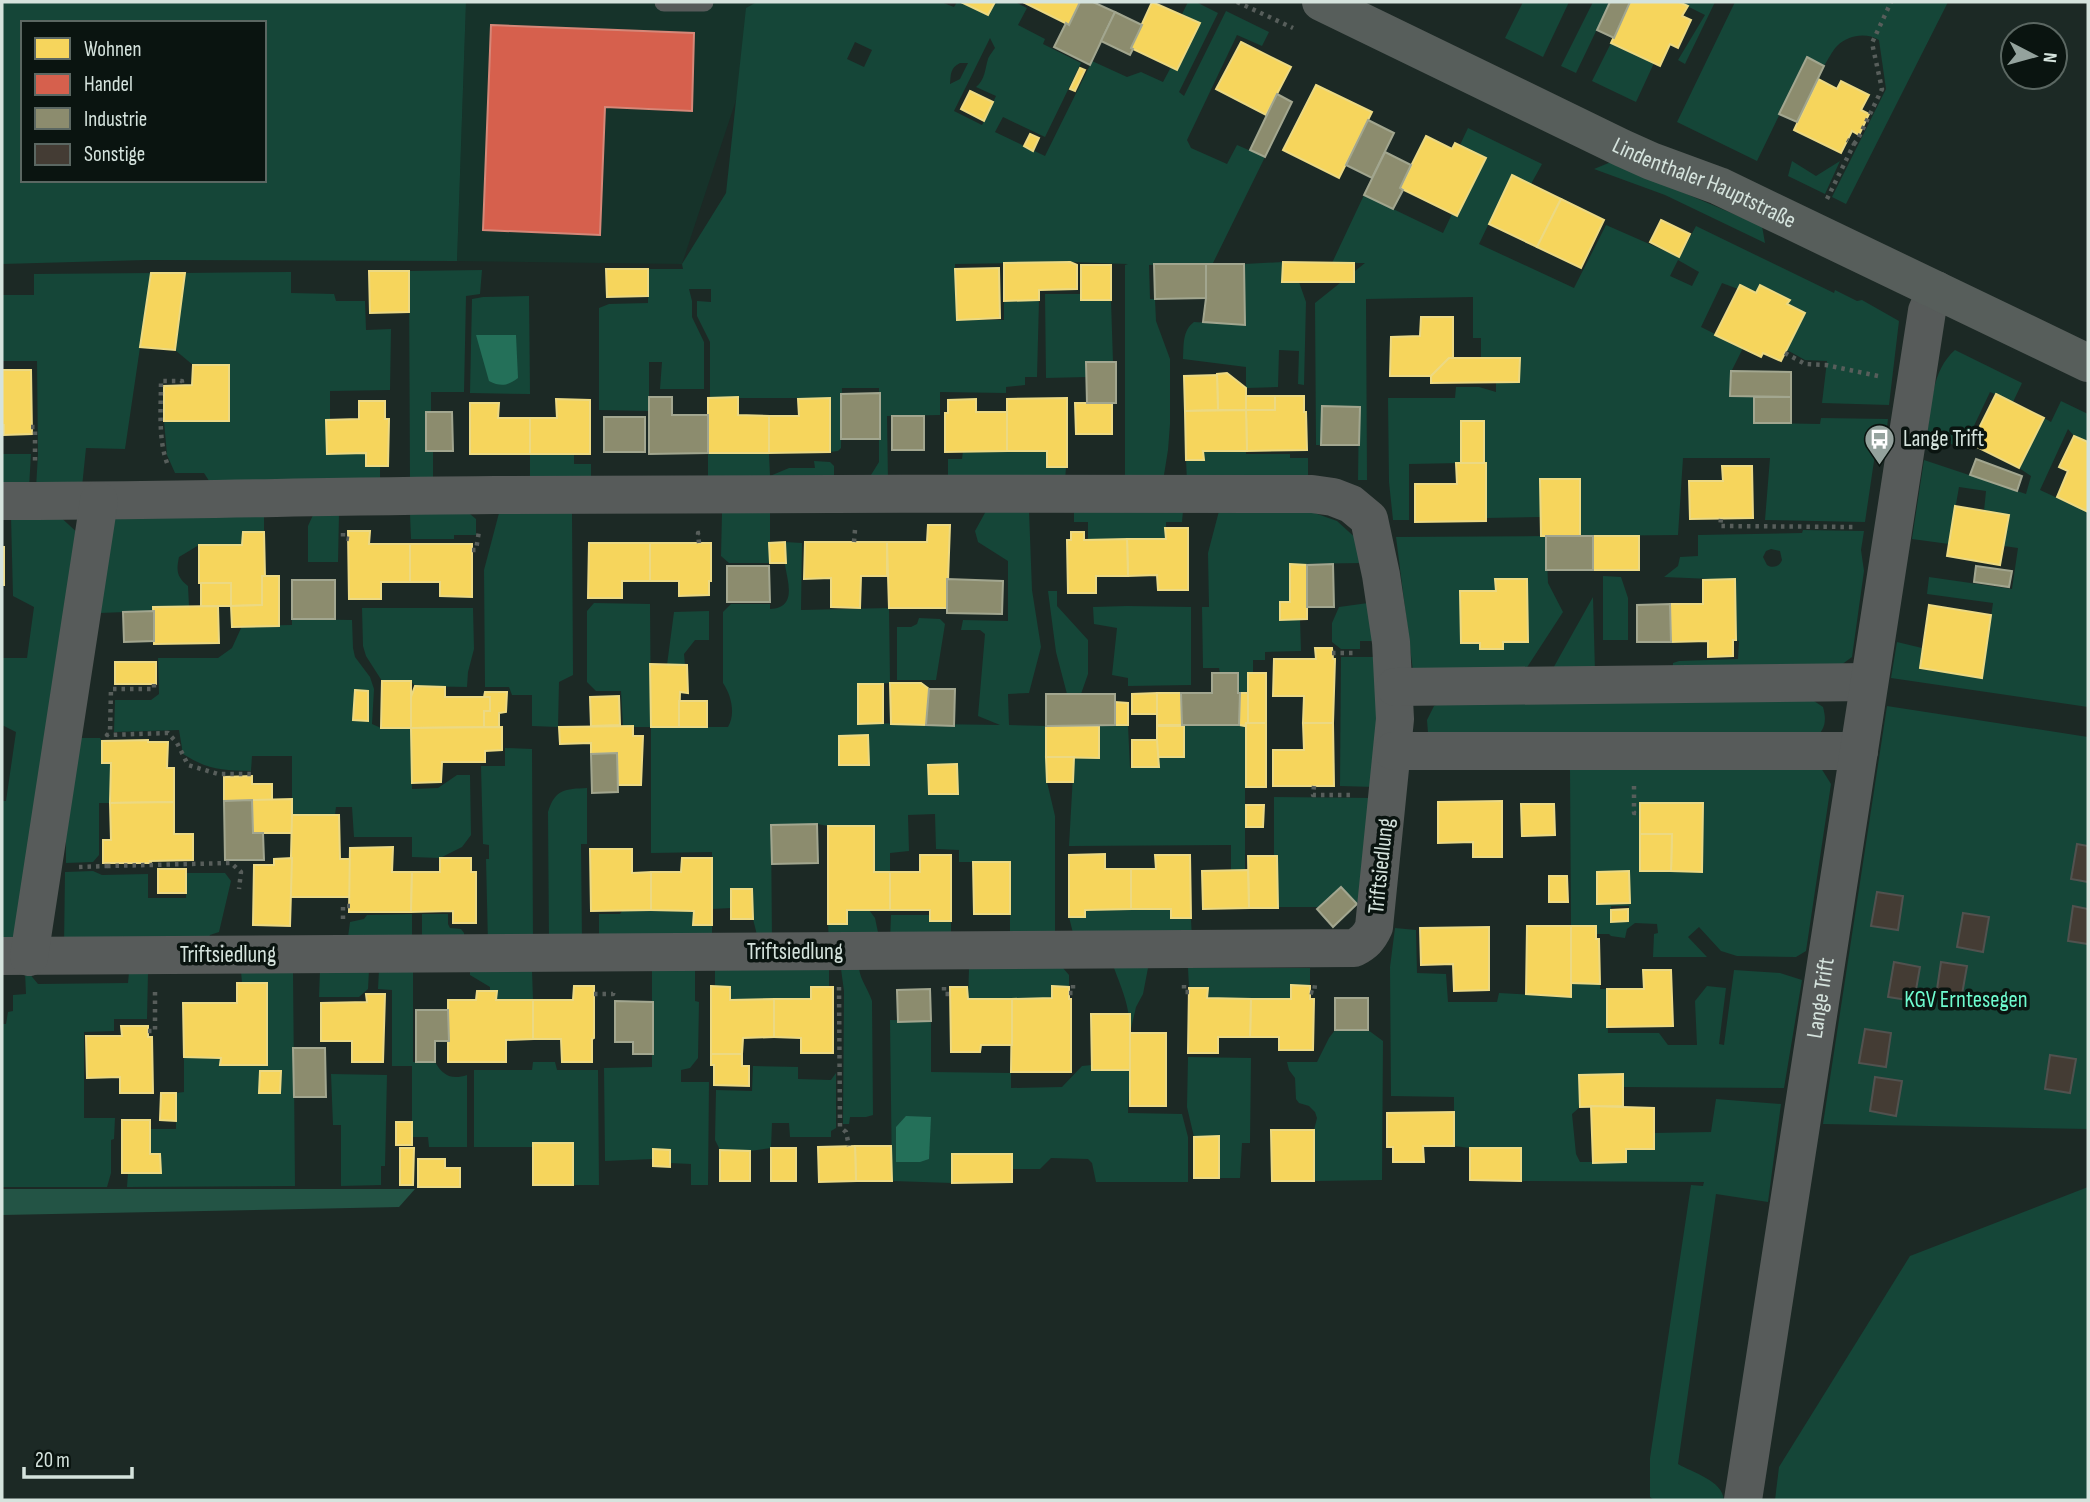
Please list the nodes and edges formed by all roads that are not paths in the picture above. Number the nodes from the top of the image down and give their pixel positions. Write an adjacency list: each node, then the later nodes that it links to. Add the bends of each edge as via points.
1 (664, 2): 2 (lane)
2 (705, 2)
3 (1321, 2): 4 (street, Lindenthaler Hauptstraße, via 1622,148 1719,186)
4 (1936, 290): 5 (street, Lindenthaler Hauptstraße); 8 (street, Lange Trift, via 1927,311)
5 (2088, 363)
6 (2, 501): 7 (street, Triftsiedlung)
7 (99, 501): 9 (street, Triftsiedlung, via 464,495 1333,497 1351,503 1369,519); 12 (street, Triftsiedlung)
8 (1869, 682): 9 (street); 11 (street, Lange Trift)
9 (1395, 687): 10 (street, Triftsiedlung)
10 (1393, 751): 11 (street); 12 (street, Triftsiedlung, via 1374,928 1354,948)
11 (1859, 751): 13 (street, Lange Trift)
12 (15, 957)
13 (1743, 1500)

